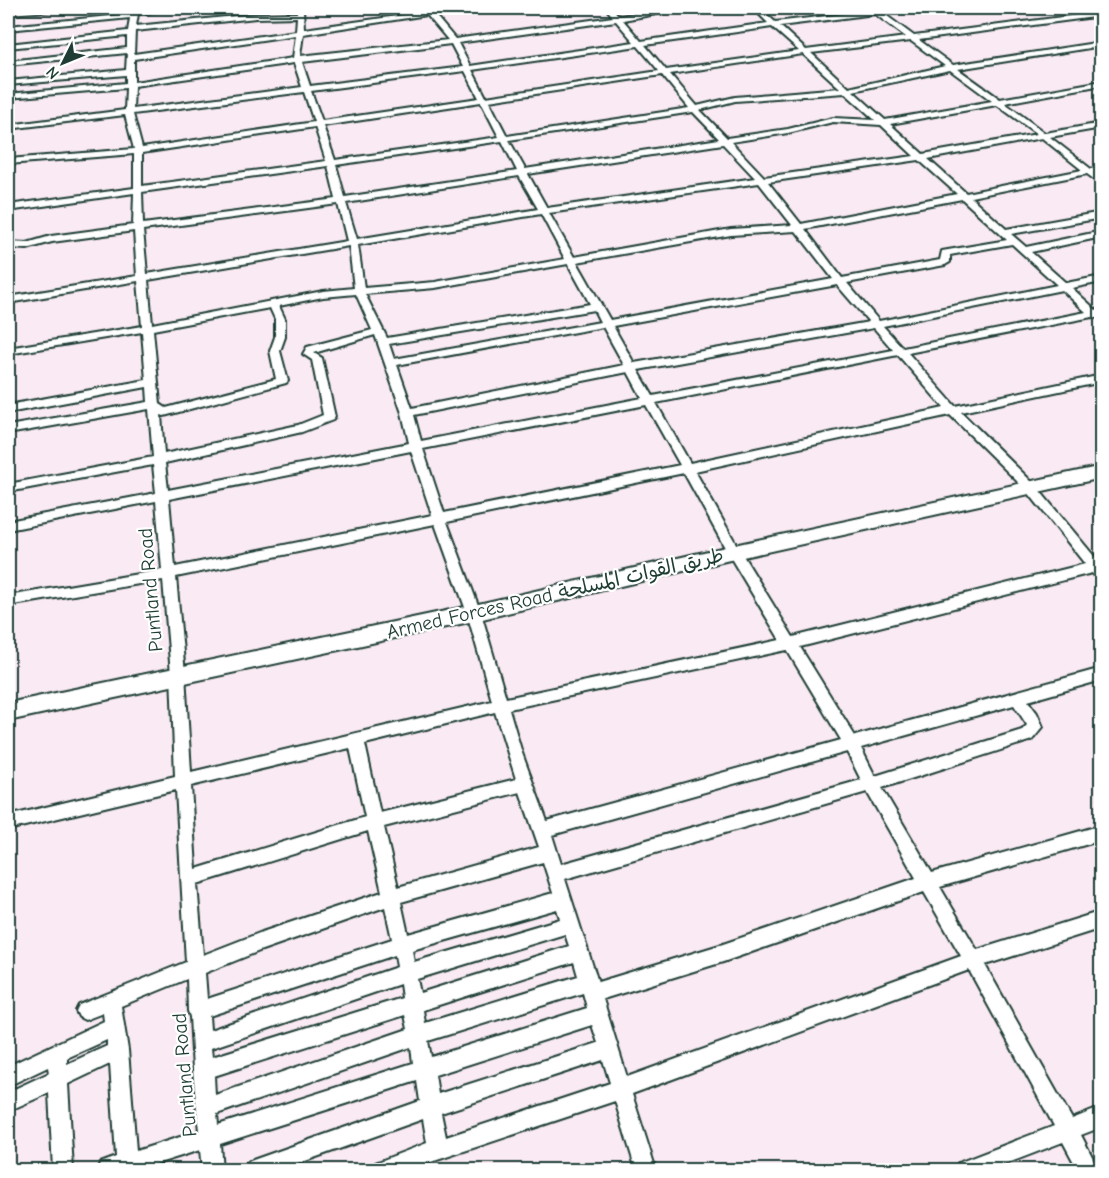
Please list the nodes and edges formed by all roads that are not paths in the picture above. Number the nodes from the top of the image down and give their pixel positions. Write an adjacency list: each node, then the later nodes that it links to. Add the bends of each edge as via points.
1 (38, 8): 2 (street); 13 (street)
2 (65, 8)
3 (120, 8): 15 (street, via 123,14)
4 (180, 8): 17 (street)
5 (464, 8): 10 (street)
6 (609, 8): 16 (street)
7 (687, 8): 16 (street)
8 (756, 8): 19 (street)
9 (912, 8): 11 (street)
10 (430, 10): 21 (street); 23 (street, via 441,23 442,31)
11 (874, 10): 19 (street); 24 (street)
12 (300, 11): 17 (street); 21 (street)
13 (8, 13): 20 (street)
14 (1101, 14): 24 (street)
15 (119, 17): 17 (street); 18 (street)
16 (618, 19): 23 (street); 26 (street)
17 (133, 20): 22 (street); 29 (street, Puntland Road)
18 (67, 21): 20 (street); 22 (street)
19 (775, 24): 26 (street); 28 (street)
20 (9, 27)
21 (300, 34): 30 (street, via 285,34); 31 (street)
22 (66, 39): 27 (street)
23 (453, 40): 31 (street); 34 (street)
24 (916, 40): 28 (street); 33 (street)
25 (1101, 44): 33 (street)
26 (639, 45): 34 (street); 35 (street)
27 (8, 46)
28 (805, 52): 35 (street); 40 (street)
29 (132, 53): 30 (street); 32 (street); 36 (street, Puntland Road)
30 (185, 62): 31 (street); 36 (street)
31 (297, 62): 39 (street)
32 (8, 63)
33 (952, 67): 40 (street); 43 (street)
34 (467, 69): 39 (street); 42 (street)
35 (665, 73): 42 (street); 44 (street)
36 (130, 78): 37 (street); 41 (street); 45 (street, Puntland Road)
37 (8, 83)
38 (1101, 83): 43 (street)
39 (309, 90): 45 (street); 46 (street)
40 (848, 90): 44 (street, via 735,99); 47 (street)
41 (8, 96)
42 (485, 101): 46 (street); 51 (street)
43 (998, 102): 47 (street); 50 (street)
44 (696, 109): 51 (street); 52 (street)
45 (129, 113): 49 (street); 53 (street, Puntland Road)
46 (319, 123): 53 (street); 56 (street)
47 (884, 123): 52 (street, via 833,120); 54 (street)
48 (1101, 125): 50 (street)
49 (8, 127)
50 (1043, 135): 54 (street); 58 (street)
51 (504, 138): 56 (street); 59 (street)
52 (727, 140): 59 (street); 60 (street)
53 (138, 149): 55 (street); 62 (street, Puntland Road)
54 (922, 157): 60 (street); 63 (street)
55 (8, 162)
56 (331, 162): 62 (street); 64 (street)
57 (1101, 169): 58 (street)
58 (1087, 171): 61 (street); 63 (street)
59 (523, 174): 64 (street); 66 (street)
60 (761, 179): 66 (street); 69 (street)
61 (1101, 182)
62 (140, 190): 65 (street); 68 (street, Puntland Road)
63 (964, 196): 69 (street); 70 (street)
64 (340, 201): 68 (street); 73 (street)
65 (8, 208)
66 (545, 211): 73 (street); 76 (street)
67 (1101, 215): 70 (street)
68 (138, 227): 74 (street, via 27,246); 77 (street, Puntland Road)
69 (797, 228): 76 (street, via 731,232); 79 (street)
70 (1005, 232): 72 (street)
71 (1101, 234): 75 (street)
72 (1014, 241): 75 (street); 79 (street, via 945,253 945,262)
73 (353, 244): 77 (street); 81 (street)
74 (8, 245)
75 (1025, 250): 80 (street)
76 (571, 260): 81 (street, via 435,285); 84 (street)
77 (142, 279): 82 (street); 88 (street, Puntland Road)
78 (1101, 279): 80 (street)
79 (838, 280): 86 (street); 87 (street)
80 (1065, 286): 85 (street); 87 (street)
81 (360, 293): 83 (street, via 323,294); 89 (street)
82 (8, 300)
83 (274, 304): 88 (street); 97 (street, via 280,319 275,351 282,381 164,412)
84 (597, 306): 86 (street); 89 (street)
85 (1099, 315): 91 (street)
86 (607, 324): 92 (street); 93 (street)
87 (877, 324): 91 (street); 93 (street)
88 (147, 328): 90 (street); 95 (street, Puntland Road)
89 (381, 336): 92 (street); 103 (street, via 311,349 308,354 317,358 329,417 302,428)
90 (8, 351)
91 (899, 351): 96 (street); 99 (street)
92 (390, 363): 100 (street)
93 (633, 367): 96 (street); 100 (street)
94 (1101, 378): 99 (street)
95 (151, 383): 97 (street, Puntland Road); 98 (street)
96 (650, 402): 102 (street); 104 (street)
97 (153, 405): 101 (street); 103 (street, Puntland Road)
98 (8, 409)
99 (952, 410): 104 (street); 107 (street)
100 (408, 413): 102 (street)
101 (8, 430)
102 (416, 447): 108 (street); 109 (street)
103 (158, 460): 106 (street); 108 (street, Puntland Road)
104 (687, 468): 109 (street); 111 (street)
105 (1101, 472): 107 (street, Armed Forces Road طريق القوات المسلحة)
106 (8, 488)
107 (1031, 488): 111 (street, Armed Forces Road طريق القوات المسلحة); 112 (street)
108 (161, 498): 110 (street); 113 (street, Puntland Road)
109 (439, 518): 113 (street); 115 (street)
110 (8, 526)
111 (734, 552): 115 (street, Armed Forces Road طريق القوات المسلحة); 116 (street)
112 (1099, 569): 116 (street)
113 (167, 574): 114 (street); 117 (street, Puntland Road)
114 (8, 601)
115 (474, 612): 117 (street, Armed Forces Road طريق القوات المسلحة); 120 (street)
116 (788, 644): 120 (street); 123 (street)
117 (177, 674): 121 (street, Armed Forces Road طريق القوات المسلحة); 124 (street, Puntland Road)
118 (1101, 674): 119 (street)
119 (1017, 698): 123 (street); 126 (street, via 1035,727 1027,735)
120 (500, 705): 122 (street); 125 (street)
121 (8, 712)
122 (356, 741): 124 (street); 127 (street)
123 (851, 743): 126 (street); 129 (street)
124 (184, 781): 128 (street); 133 (street, Puntland Road)
125 (525, 784): 127 (street); 129 (street)
126 (871, 784): 132 (street); 134 (street)
127 (374, 822): 133 (street); 135 (street)
128 (8, 823)
129 (542, 830): 131 (street)
130 (1101, 832): 134 (street)
131 (547, 853): 132 (street); 135 (street)
132 (554, 874): 136 (street)
133 (188, 879): 142 (street, Puntland Road)
134 (929, 882): 141 (street); 144 (street, via 723,953)
135 (391, 897): 139 (street); 142 (street, via 262,940)
136 (562, 899): 138 (street); 139 (street)
137 (1101, 919): 141 (street)
138 (571, 924): 140 (street); 143 (street)
139 (402, 944): 143 (street); 148 (street)
140 (579, 952): 144 (street); 146 (street)
141 (973, 960): 160 (street); 165 (street)
142 (195, 969): 145 (street); 148 (street, Puntland Road)
143 (406, 973): 146 (street); 152 (street)
144 (590, 988): 149 (street); 151 (street)
145 (111, 1001): 147 (street); 150 (street)
146 (412, 1003): 151 (street); 157 (street)
147 (85, 1011)
148 (198, 1011): 152 (street, Puntland Road)
149 (598, 1014): 153 (street); 156 (street)
150 (115, 1026): 154 (street); 155 (street)
151 (420, 1034): 156 (street); 163 (street)
152 (201, 1042): 157 (street, Puntland Road)
153 (609, 1049): 160 (street); 162 (street)
154 (119, 1050): 159 (street); 168 (street)
155 (57, 1052): 158 (street); 159 (street)
156 (426, 1069): 162 (street); 166 (street)
157 (202, 1070): 163 (street, Puntland Road)
158 (8, 1076)
159 (60, 1079): 161 (street); 169 (street)
160 (621, 1089): 167 (street); 174 (street)
161 (8, 1102)
162 (432, 1106): 167 (street); 172 (street)
163 (206, 1108): 166 (street, Puntland Road)
164 (1101, 1117): 165 (street)
165 (1066, 1129): 175 (street); 176 (street)
166 (209, 1139): 168 (street); 171 (street, Puntland Road)
167 (438, 1149): 173 (street)
168 (127, 1167): 170 (street)
169 (63, 1170)
170 (107, 1170)
171 (212, 1170)
172 (253, 1170)
173 (382, 1170)
174 (646, 1170)
175 (965, 1170)
176 (1089, 1170)

